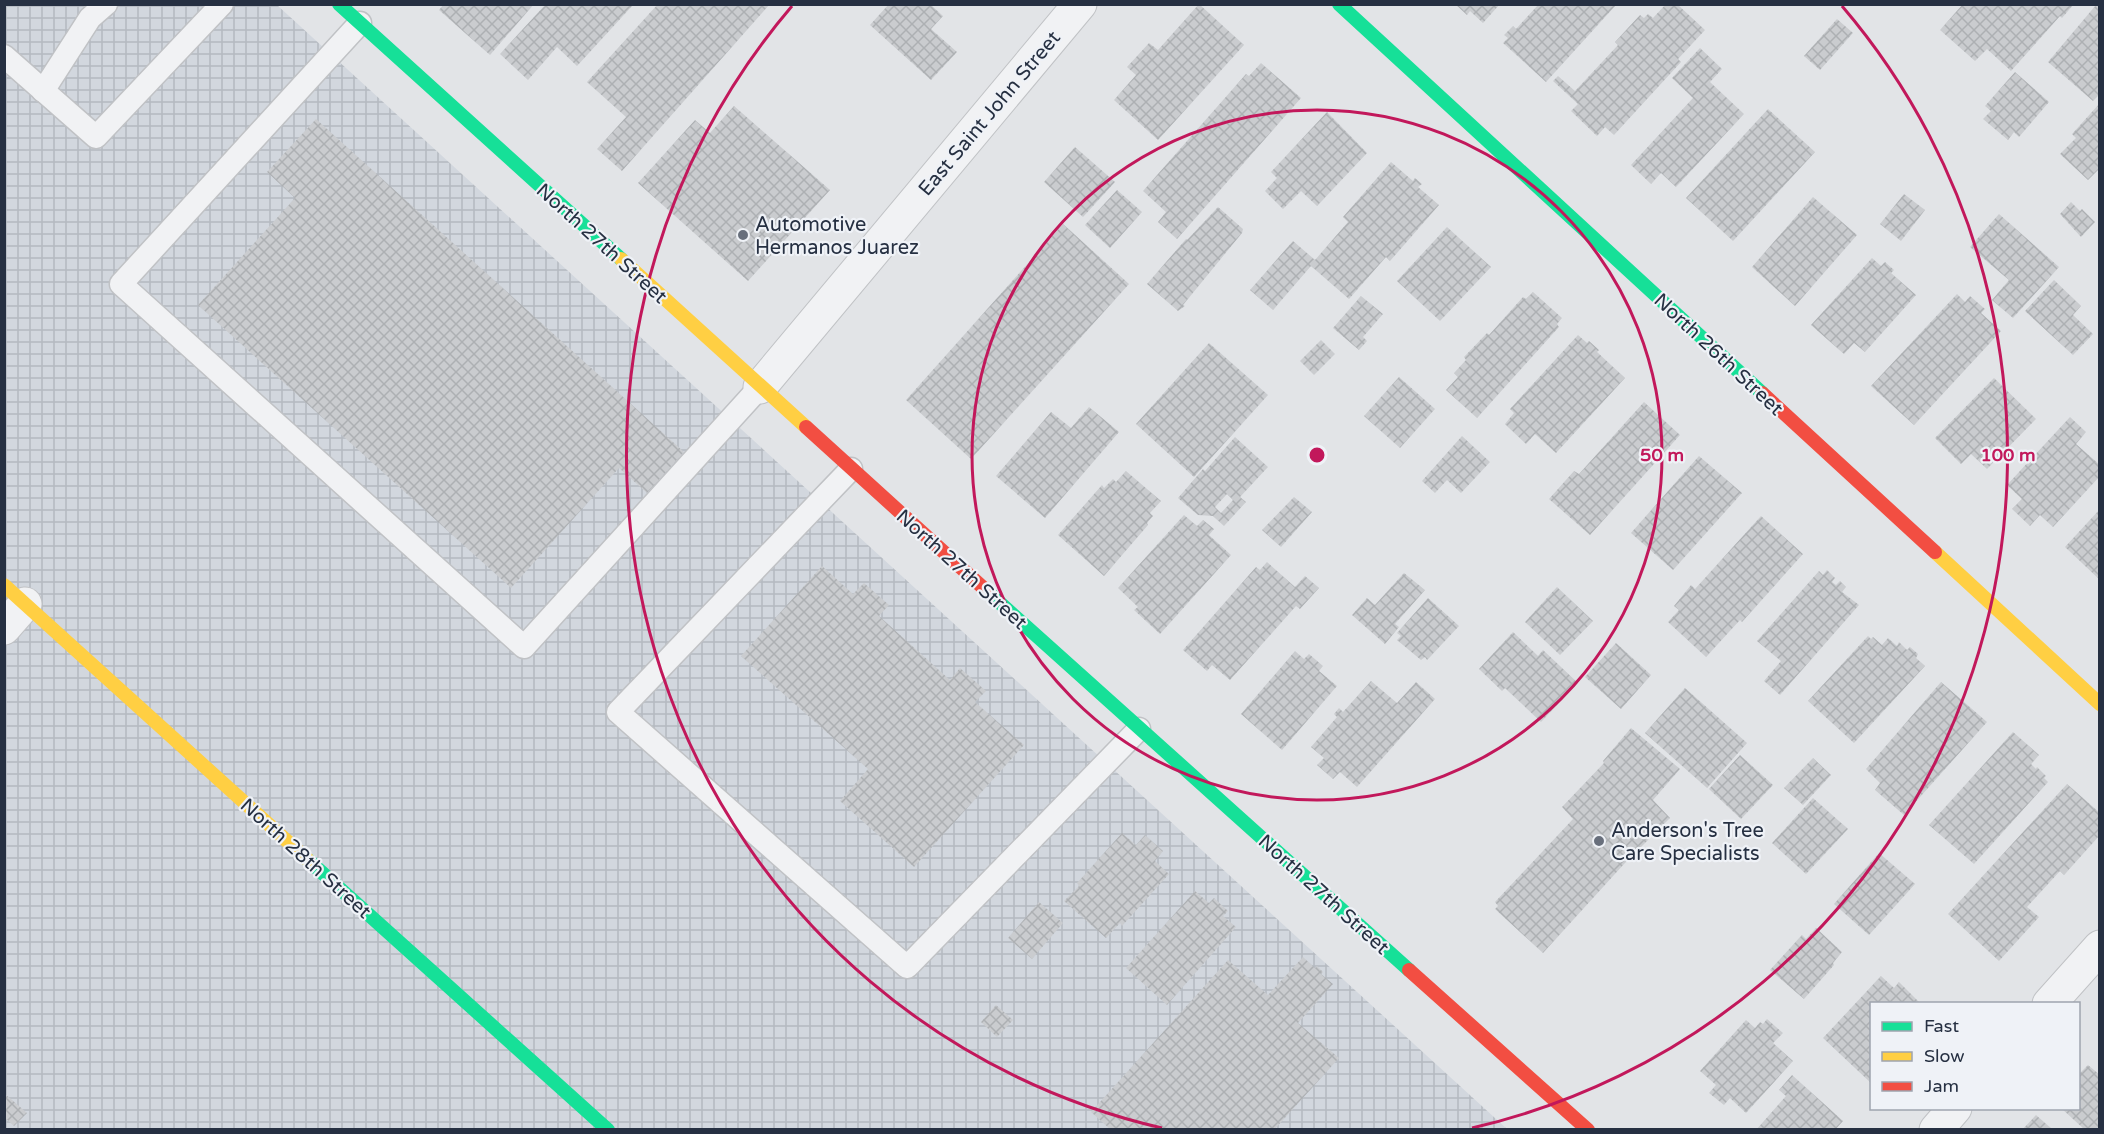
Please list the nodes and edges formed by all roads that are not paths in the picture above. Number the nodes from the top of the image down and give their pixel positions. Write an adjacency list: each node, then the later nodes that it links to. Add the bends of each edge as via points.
1 (222, 4): 8 (lane, via 96,137)
2 (339, 4): 6 (street, North 27th Street)
3 (1080, 4): 9 (street, East Saint John Street)
4 (1338, 4): 12 (street, North 26th Street)
5 (93, 9): 8 (lane)
6 (360, 23): 9 (street, North 27th Street); 9 (lane, via 121,284 524,647)
7 (4, 56): 8 (lane)
8 (43, 91)
9 (760, 387): 10 (street, North 27th Street)
10 (851, 469): 13 (street, North 27th Street); 13 (lane, via 618,712 907,967)
11 (11, 606): 17 (street, North 28th Street)
12 (2100, 704)
13 (1139, 729): 18 (street, North 27th Street)
14 (2100, 947): 15 (street)
15 (2051, 1002)
16 (1953, 1110): 19 (street)
17 (608, 1130)
18 (1588, 1130)
19 (1936, 1130)

